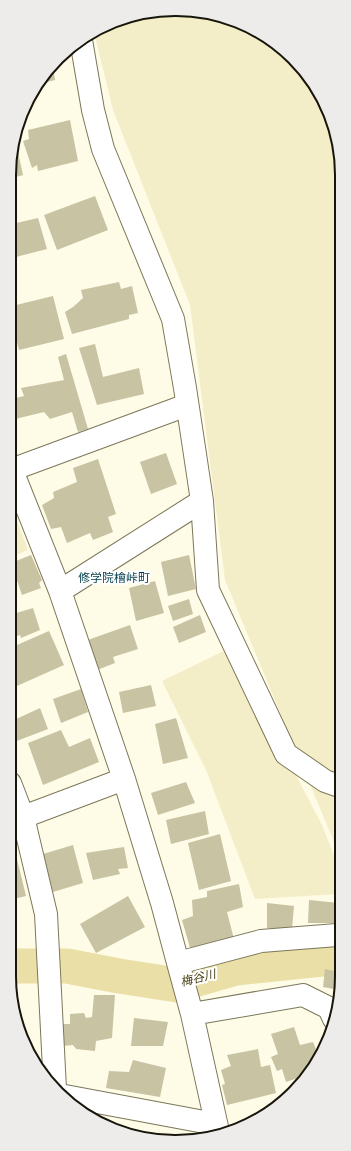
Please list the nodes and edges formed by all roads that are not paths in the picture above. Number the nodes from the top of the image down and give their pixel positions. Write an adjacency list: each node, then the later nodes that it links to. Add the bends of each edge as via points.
1 (81, 47): 2 (street, via 103,149 173,319)
2 (187, 405): 3 (street); 5 (street)
3 (16, 467)
4 (16, 481): 6 (street)
5 (202, 501): 6 (street); 8 (street, via 208,590 286,754 325,781)
6 (60, 591): 7 (street)
7 (124, 779): 10 (street); 12 (street)
8 (335, 785)
9 (16, 799): 10 (street)
10 (23, 817): 15 (street, via 46,914)
11 (335, 934): 12 (street, via 261,941)
12 (178, 963): 14 (street)
13 (331, 1012): 14 (street, via 329,1008 303,994)
14 (192, 1014): 17 (street)
15 (55, 1079)
16 (73, 1098): 17 (street)
17 (217, 1130)

